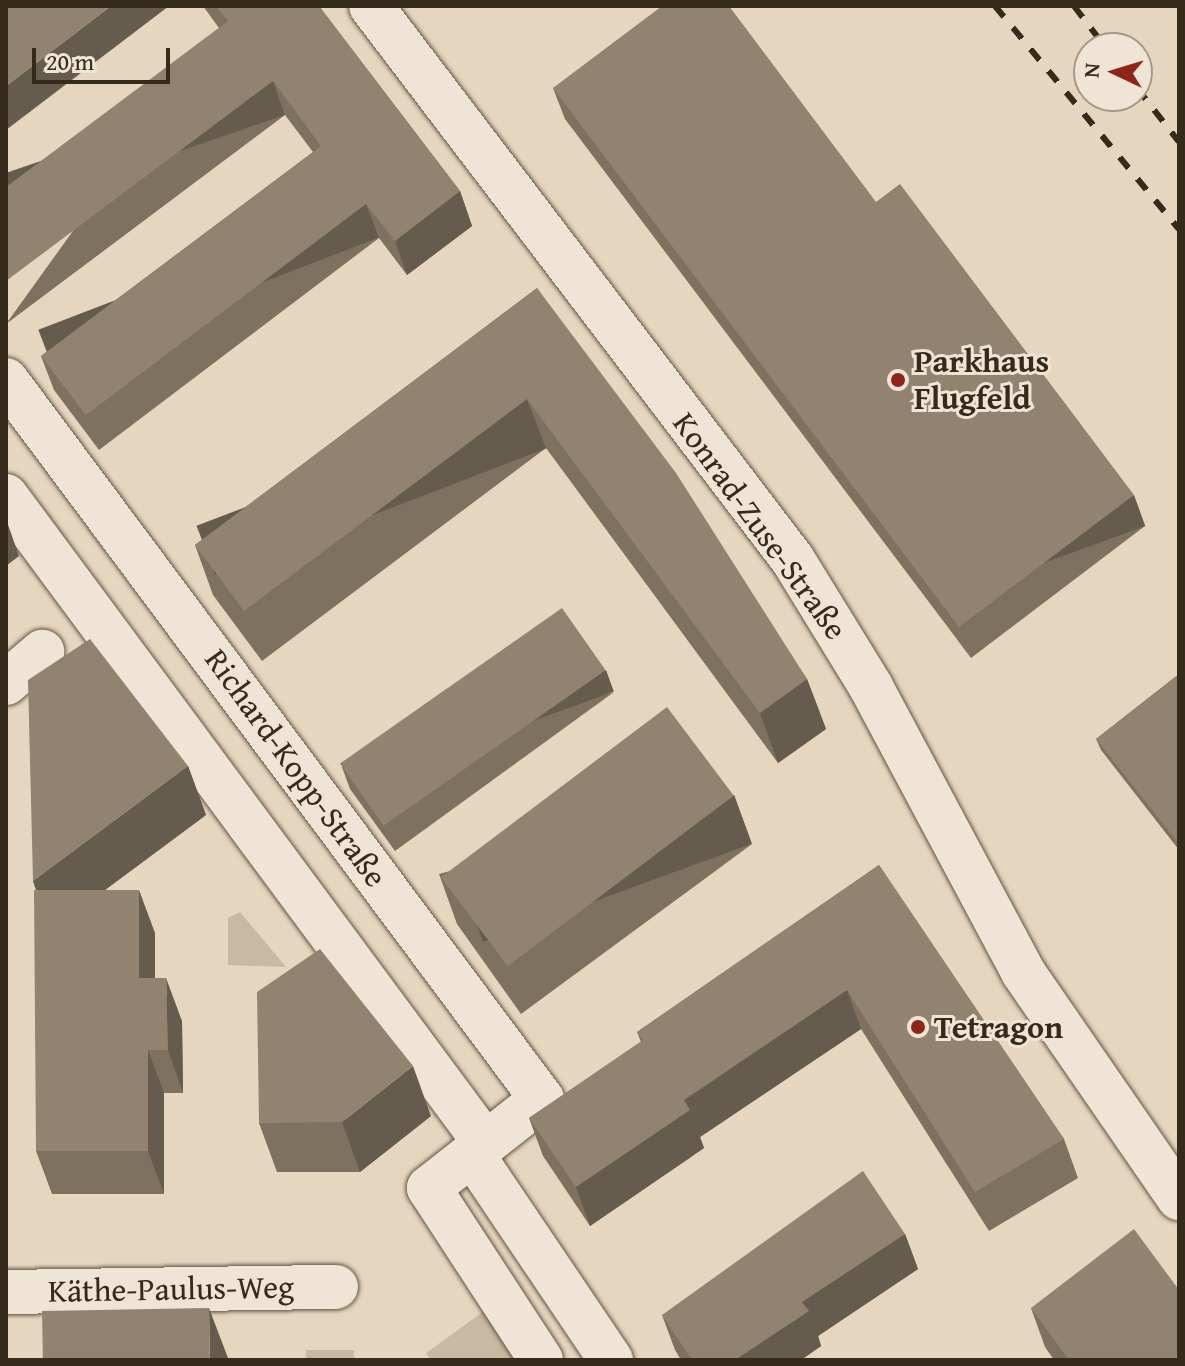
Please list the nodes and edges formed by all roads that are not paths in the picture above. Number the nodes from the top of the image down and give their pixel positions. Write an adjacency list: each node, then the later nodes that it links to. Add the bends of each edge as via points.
1 (371, 6): 7 (street, Konrad-Zuse-Straße, via 793,560 871,687 1023,972)
2 (6, 380): 6 (street, Richard-Kopp-Straße, via 542,1099)
3 (6, 496): 6 (street)
4 (42, 652): 5 (street)
5 (6, 683)
6 (479, 1149): 10 (street, Richard-Kopp-Straße, via 429,1188); 11 (street)
7 (1179, 1198)
8 (336, 1287): 9 (street, Käthe-Paulus-Weg)
9 (6, 1292)
10 (541, 1360)
11 (611, 1360)

